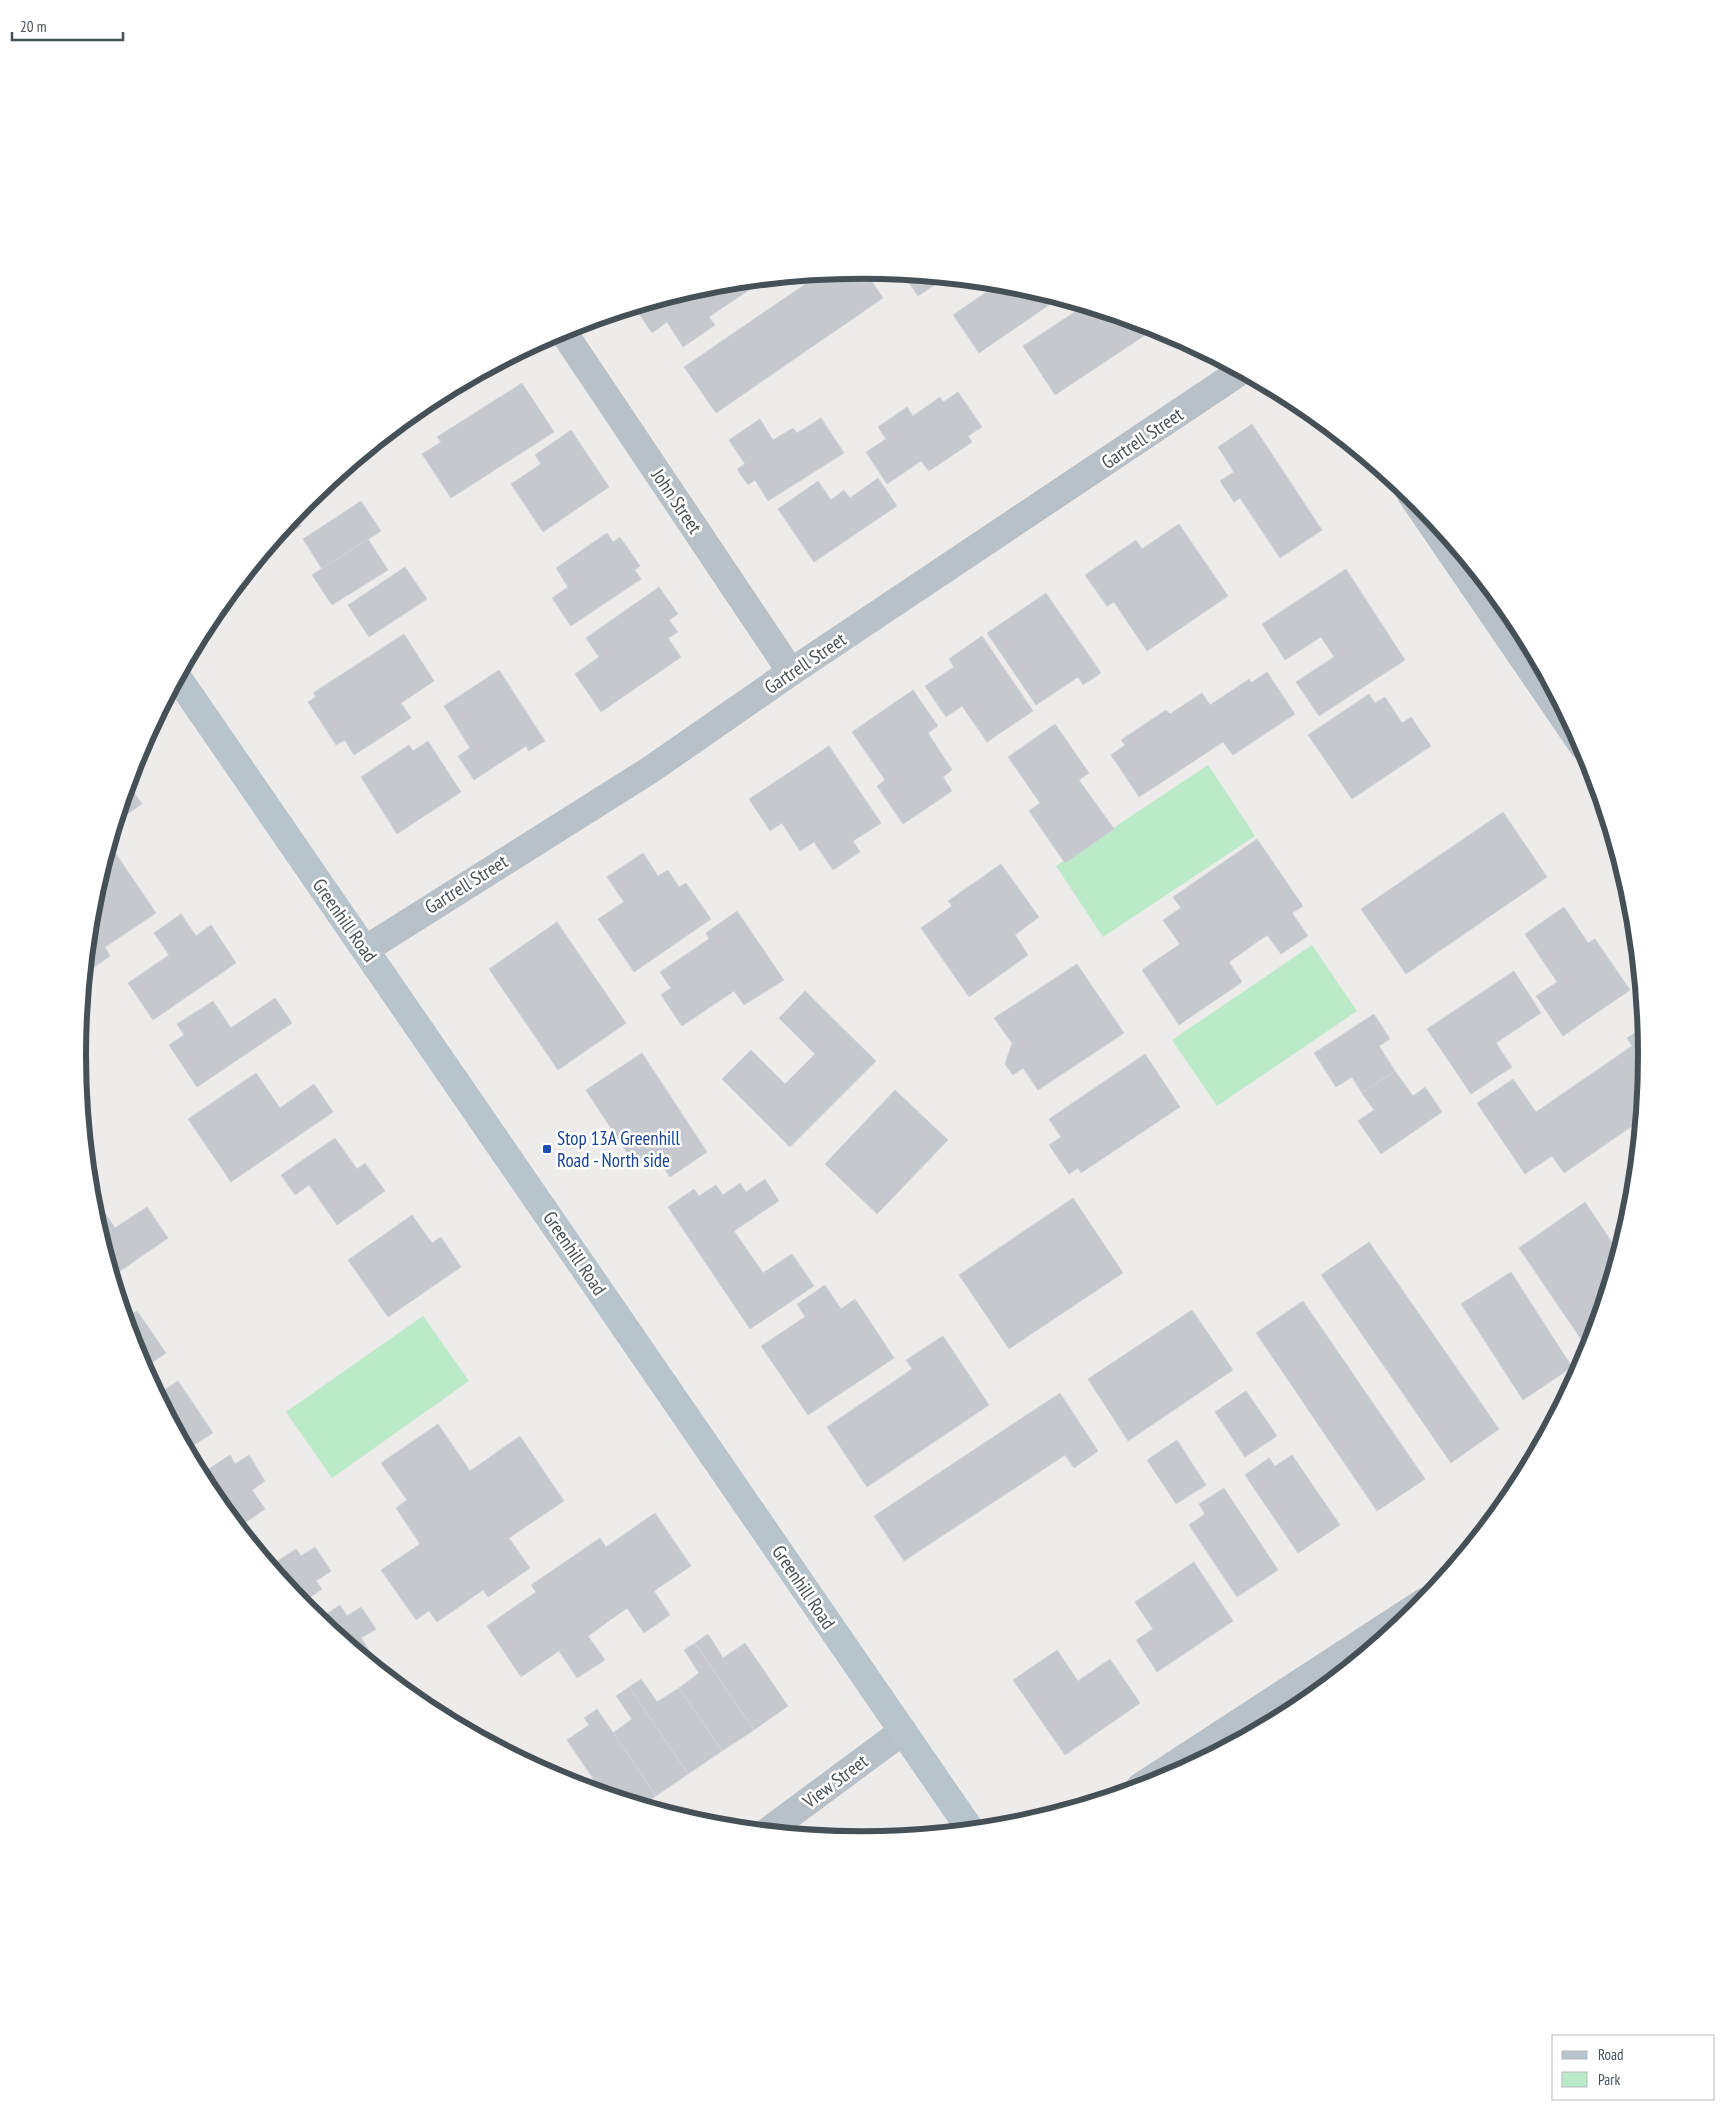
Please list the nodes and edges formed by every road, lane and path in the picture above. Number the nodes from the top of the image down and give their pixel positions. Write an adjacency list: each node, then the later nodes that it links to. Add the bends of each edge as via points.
1 (567, 337): 4 (street, John Street)
2 (1235, 375): 4 (street, Gartrell Street)
3 (1439, 536): 6 (street)
4 (791, 672): 7 (street, Gartrell Street, via 650,770)
5 (181, 683): 7 (main road, Greenhill Road)
6 (1556, 707)
7 (366, 949): 9 (main road, Greenhill Road)
8 (1389, 1625): 10 (street)
9 (903, 1731): 11 (main road, Greenhill Road); 12 (street, View Street)
10 (1170, 1767)
11 (967, 1824)
12 (774, 1826)

